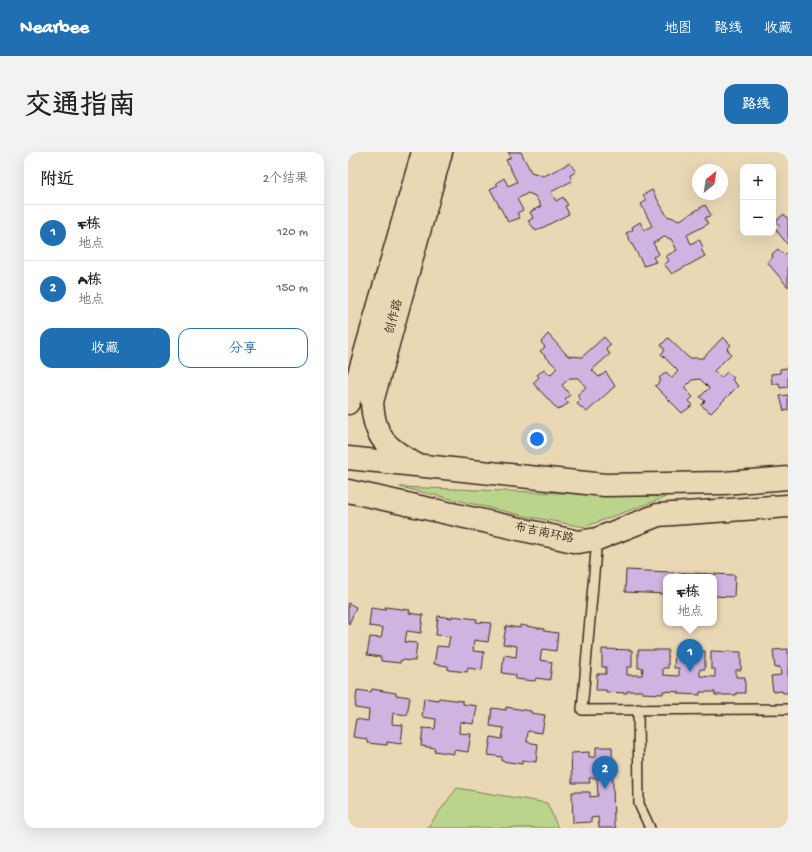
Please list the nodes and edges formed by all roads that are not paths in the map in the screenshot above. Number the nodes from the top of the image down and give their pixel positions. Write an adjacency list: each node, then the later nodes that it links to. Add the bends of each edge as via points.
1 (423, 152): 3 (street, 创作路, via 357,380)
2 (440, 152): 5 (street, 创作路, via 372,402 374,422 381,437 394,451)
3 (348, 403)
4 (348, 458): 5 (street)
5 (418, 466): 6 (street, via 605,485 724,484)
6 (788, 478)
7 (348, 491): 9 (street, 布吉南环路, via 578,542)
8 (788, 506): 9 (street, 布吉南环路, via 658,515)
9 (597, 539): 11 (lane, via 582,710)
10 (788, 709): 11 (lane)
11 (638, 710): 12 (lane, via 638,804)
12 (650, 828)

